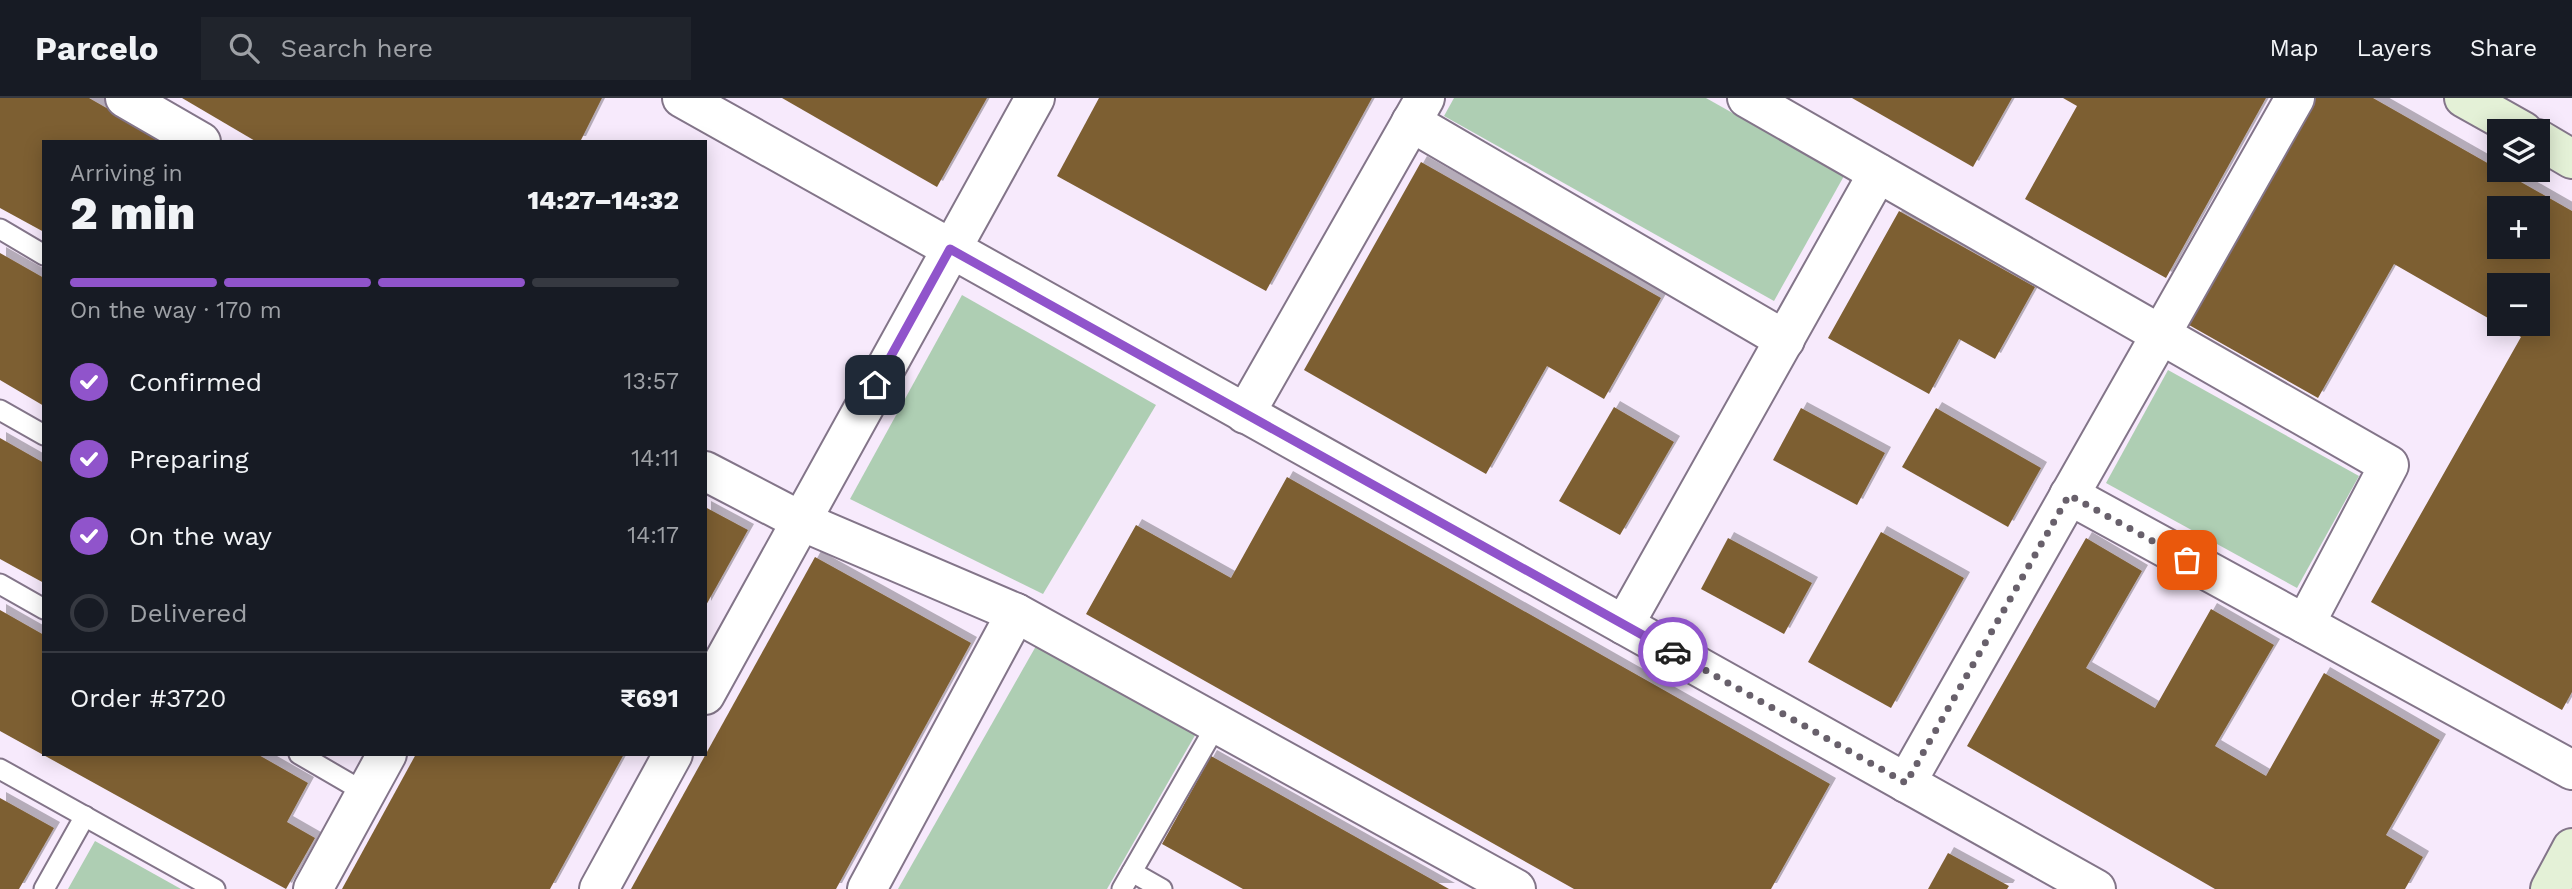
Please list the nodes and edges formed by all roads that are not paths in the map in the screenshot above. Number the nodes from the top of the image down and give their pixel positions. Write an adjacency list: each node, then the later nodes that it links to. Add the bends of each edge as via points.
1 (125, 98): 9 (street)
2 (1035, 98): 14 (street)
3 (1747, 98): 12 (street)
4 (2295, 98): 16 (street)
5 (2464, 98): 8 (street)
6 (690, 100): 14 (street)
7 (1418, 110): 17 (street); 19 (street)
8 (2502, 119)
9 (198, 140)
10 (2550, 146): 11 (street)
11 (2572, 159)
12 (1878, 173): 16 (street); 17 (street)
13 (0, 229): 15 (lane)
14 (950, 249): 19 (street); 23 (street)
15 (42, 254)
16 (2161, 334): 22 (street); 27 (street, via 2389,465)
17 (1784, 340): 28 (street)
18 (0, 410): 20 (lane)
19 (1245, 414): 28 (street)
20 (42, 434)
21 (707, 472): 23 (street)
22 (2069, 495): 27 (street); 36 (street)
23 (801, 521): 26 (street); 29 (street)
24 (0, 584): 25 (lane)
25 (42, 608)
26 (1016, 613): 30 (street); 45 (street)
27 (2305, 624): 35 (street)
28 (1624, 625): 36 (street)
29 (707, 691)
30 (1217, 724): 40 (lane); 47 (street)
31 (302, 756): 37 (lane)
32 (386, 756): 37 (street)
33 (672, 756): 44 (street)
34 (0, 769): 38 (lane)
35 (2572, 770)
36 (1906, 783): 48 (street)
37 (366, 793): 43 (street)
38 (85, 816): 41 (lane); 42 (lane)
39 (2572, 848): 49 (street)
40 (1127, 881): 46 (lane)
41 (44, 889)
42 (215, 889)
43 (313, 889)
44 (599, 889)
45 (867, 889)
46 (1162, 889)
47 (1516, 889)
48 (2096, 889)
49 (2550, 889)

